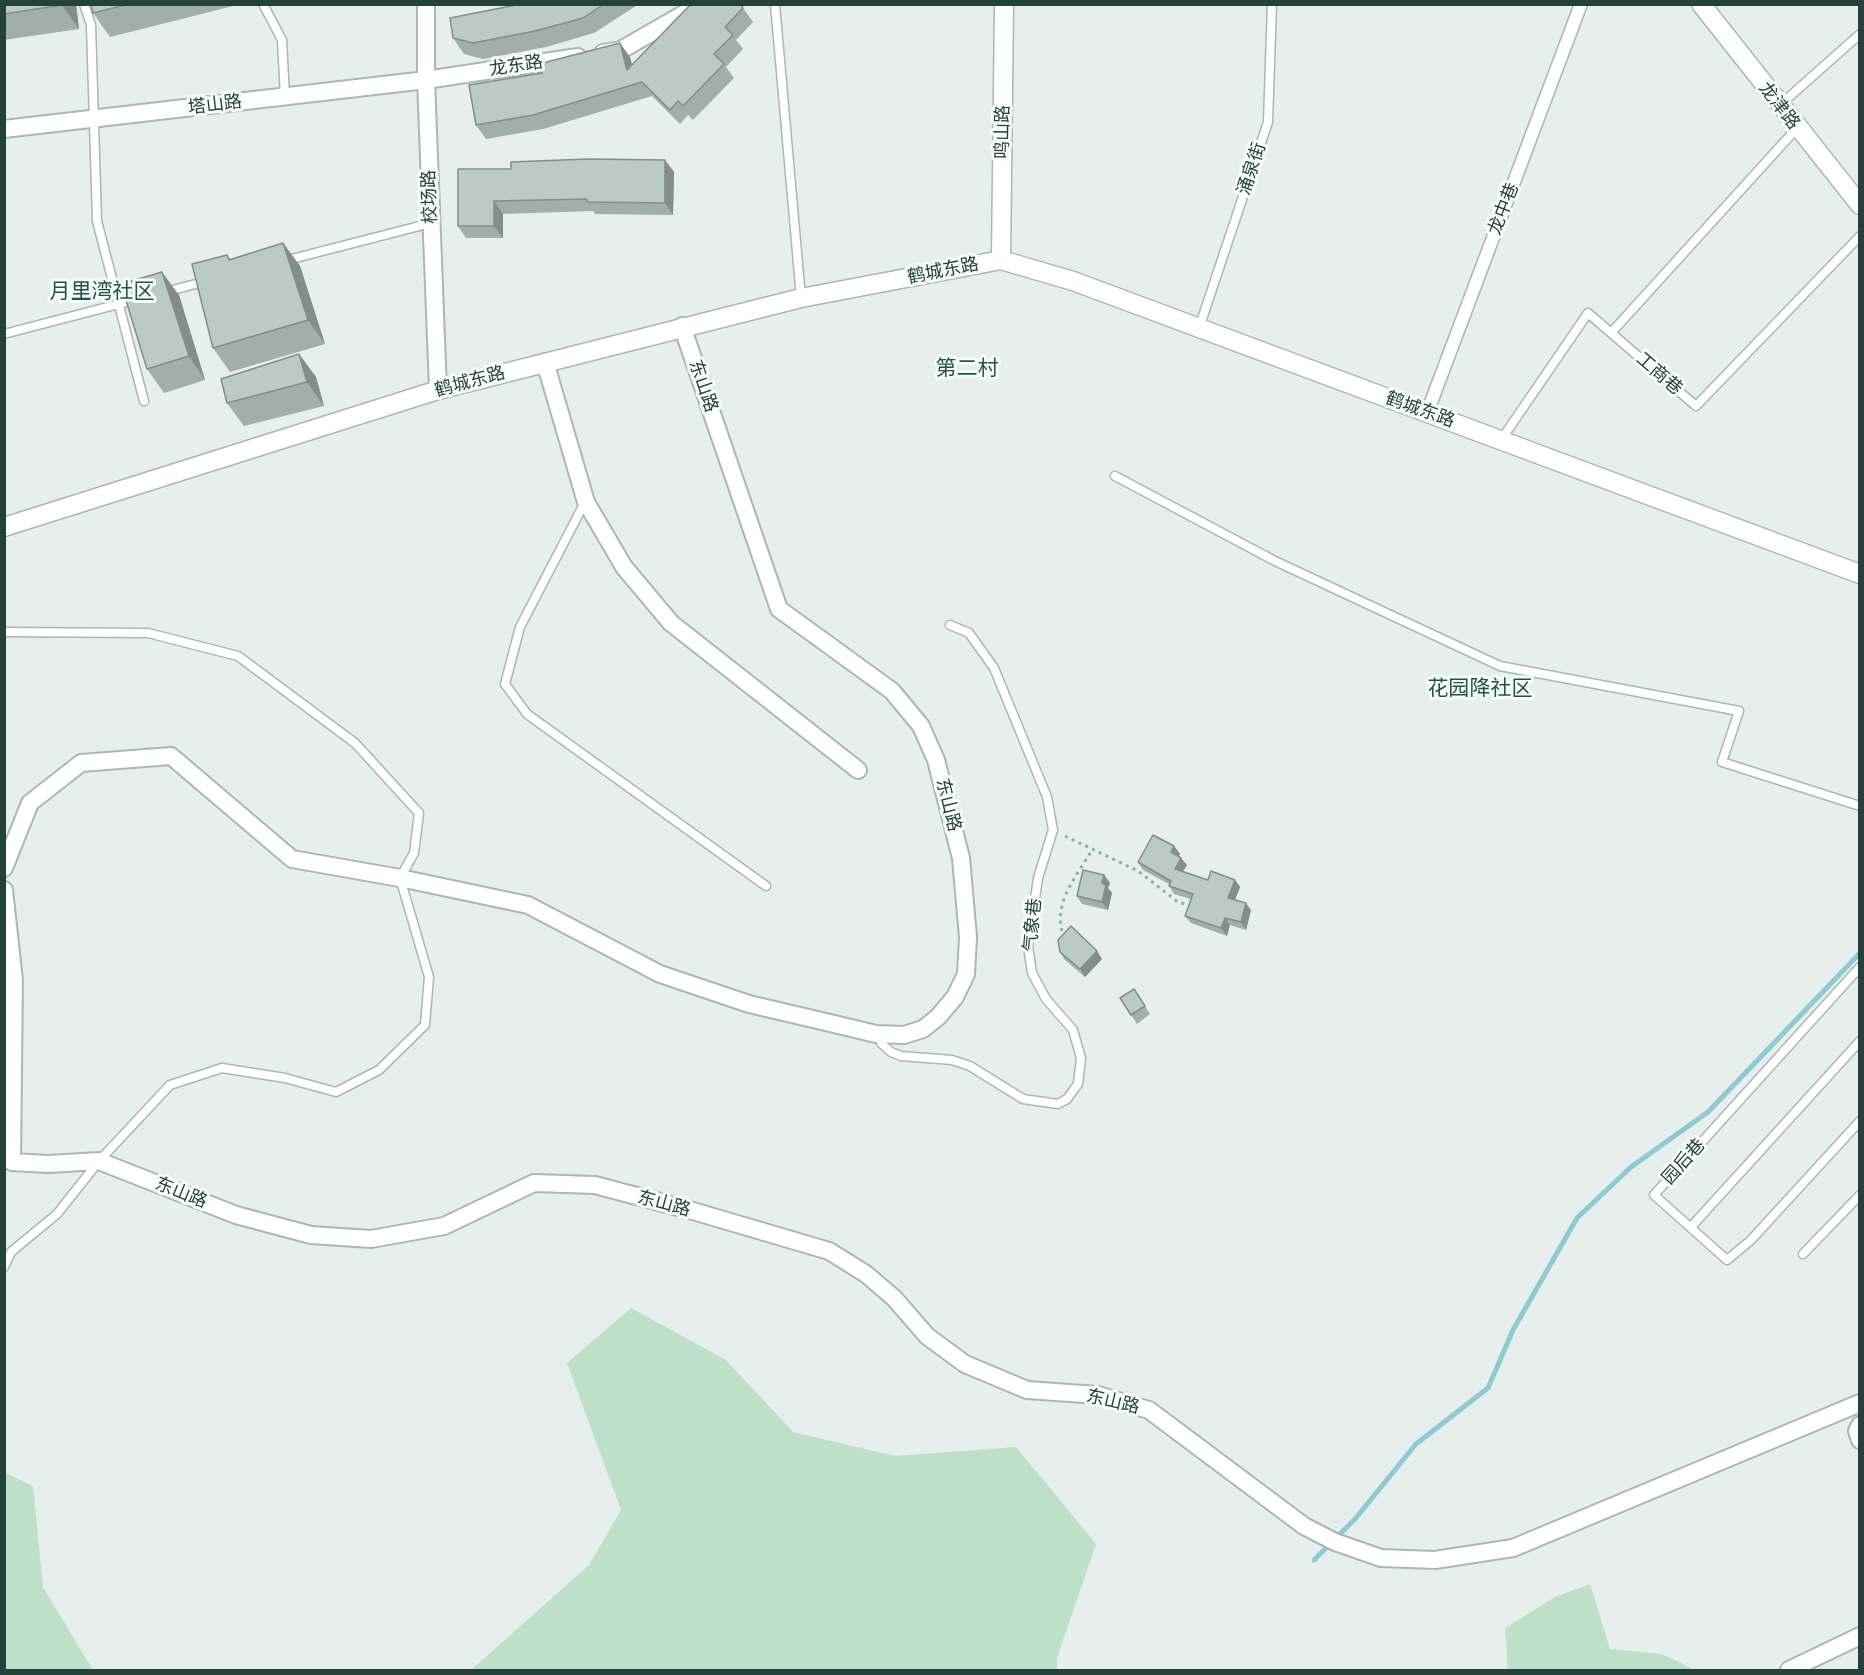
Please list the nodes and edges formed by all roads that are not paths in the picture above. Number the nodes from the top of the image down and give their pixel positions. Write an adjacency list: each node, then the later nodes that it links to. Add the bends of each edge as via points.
1 (84, 4): 14 (lane, via 91,25)
2 (263, 4): 12 (lane, via 282,40)
3 (426, 4): 11 (street, 校场路)
4 (701, 4): 11 (street, 龙东路, via 621,50)
5 (775, 4): 23 (lane)
6 (1004, 4): 20 (street, 鸣山路)
7 (1272, 4): 26 (lane, 涌泉街, via 1268,122)
8 (1581, 4): 32 (street, 龙中巷)
9 (1701, 4): 13 (street, 龙津路)
10 (1860, 34): 13 (lane)
11 (426, 80): 12 (street, 塔山路); 18 (street, 校场路)
12 (285, 96): 14 (street, 塔山路)
13 (1779, 106): 15 (street, 龙津路)
14 (93, 119): 16 (street, 塔山路); 24 (lane, via 97,221)
15 (1797, 128): 17 (street, 龙津路); 27 (lane)
16 (4, 129)
17 (1860, 205)
18 (431, 223): 21 (lane); 30 (street, 校场路)
19 (1860, 236): 27 (lane, 工商巷, via 1696,406)
20 (1001, 260): 23 (street, 鹤城东路); 26 (street, 鹤城东路, via 1073,281)
21 (269, 265)
22 (211, 280): 24 (lane)
23 (801, 298): 25 (street, 鹤城东路)
24 (119, 304): 28 (lane); 31 (lane)
25 (682, 327): 29 (street, 鹤城东路); 47 (street, 东山路, via 779,609 892,691 912,712 936,760 947,796 961,858 968,937 966,974 955,997 922,1029 904,1035)
26 (1199, 328): 32 (street, 鹤城东路)
27 (1611, 333): 33 (lane, 工商巷, via 1588,312)
28 (4, 334)
29 (545, 362): 30 (street, 鹤城东路); 35 (street)
30 (438, 390): 36 (street, 鹤城东路)
31 (144, 400)
32 (1427, 413): 33 (street, 鹤城东路)
33 (1501, 441): 37 (street, 鹤城东路)
34 (1115, 476): 41 (lane, via 1275,561 1500,666 1738,711 1722,762)
35 (586, 502): 40 (street, via 624,567 671,623); 44 (lane, via 520,627 505,684 527,714)
36 (4, 526)
37 (1860, 574)
38 (950, 625): 47 (lane, 气象巷, via 969,633 994,668 1041,779 1052,817 1053,830 1038,878 1028,946 1032,973 1046,999 1073,1030 1081,1058 1078,1084 1058,1104 1023,1099 961,1063 891,1052)
39 (4, 632): 43 (lane, via 148,633 238,656 355,743 419,813 414,853)
40 (858, 770)
41 (1860, 806)
42 (4, 868): 43 (street, 东山路, via 30,803 81,763 171,756 292,859)
43 (400, 878): 47 (street, 东山路, via 528,905 660,974 750,1004); 50 (lane, via 429,977 425,1025 379,1070 336,1092 285,1078 222,1068 170,1085)
44 (766, 886)
45 (4, 890): 50 (street, 东山路, via 14,980 12,1162)
46 (1860, 967): 52 (lane, 园后巷, via 1654,1195)
47 (876, 1034)
48 (1860, 1041): 52 (lane)
49 (1860, 1121): 52 (lane, 园后巷, via 1751,1240 1727,1260)
50 (99, 1161): 54 (lane, via 57,1214 12,1252); 55 (street, 东山路, via 236,1215 311,1235 371,1239 444,1226 534,1183 544,1183 595,1185 830,1251 866,1274 894,1298 927,1336 965,1364 1027,1390 1098,1395 1149,1410 1295,1520 1329,1539 1381,1558 1435,1560 1513,1548)
51 (1860, 1195): 53 (lane)
52 (1691, 1227)
53 (1803, 1254)
54 (4, 1267)
55 (1860, 1403)
56 (1860, 1425): 57 (street)
57 (1860, 1440)
58 (1860, 1636): 59 (street)
59 (1789, 1671)

